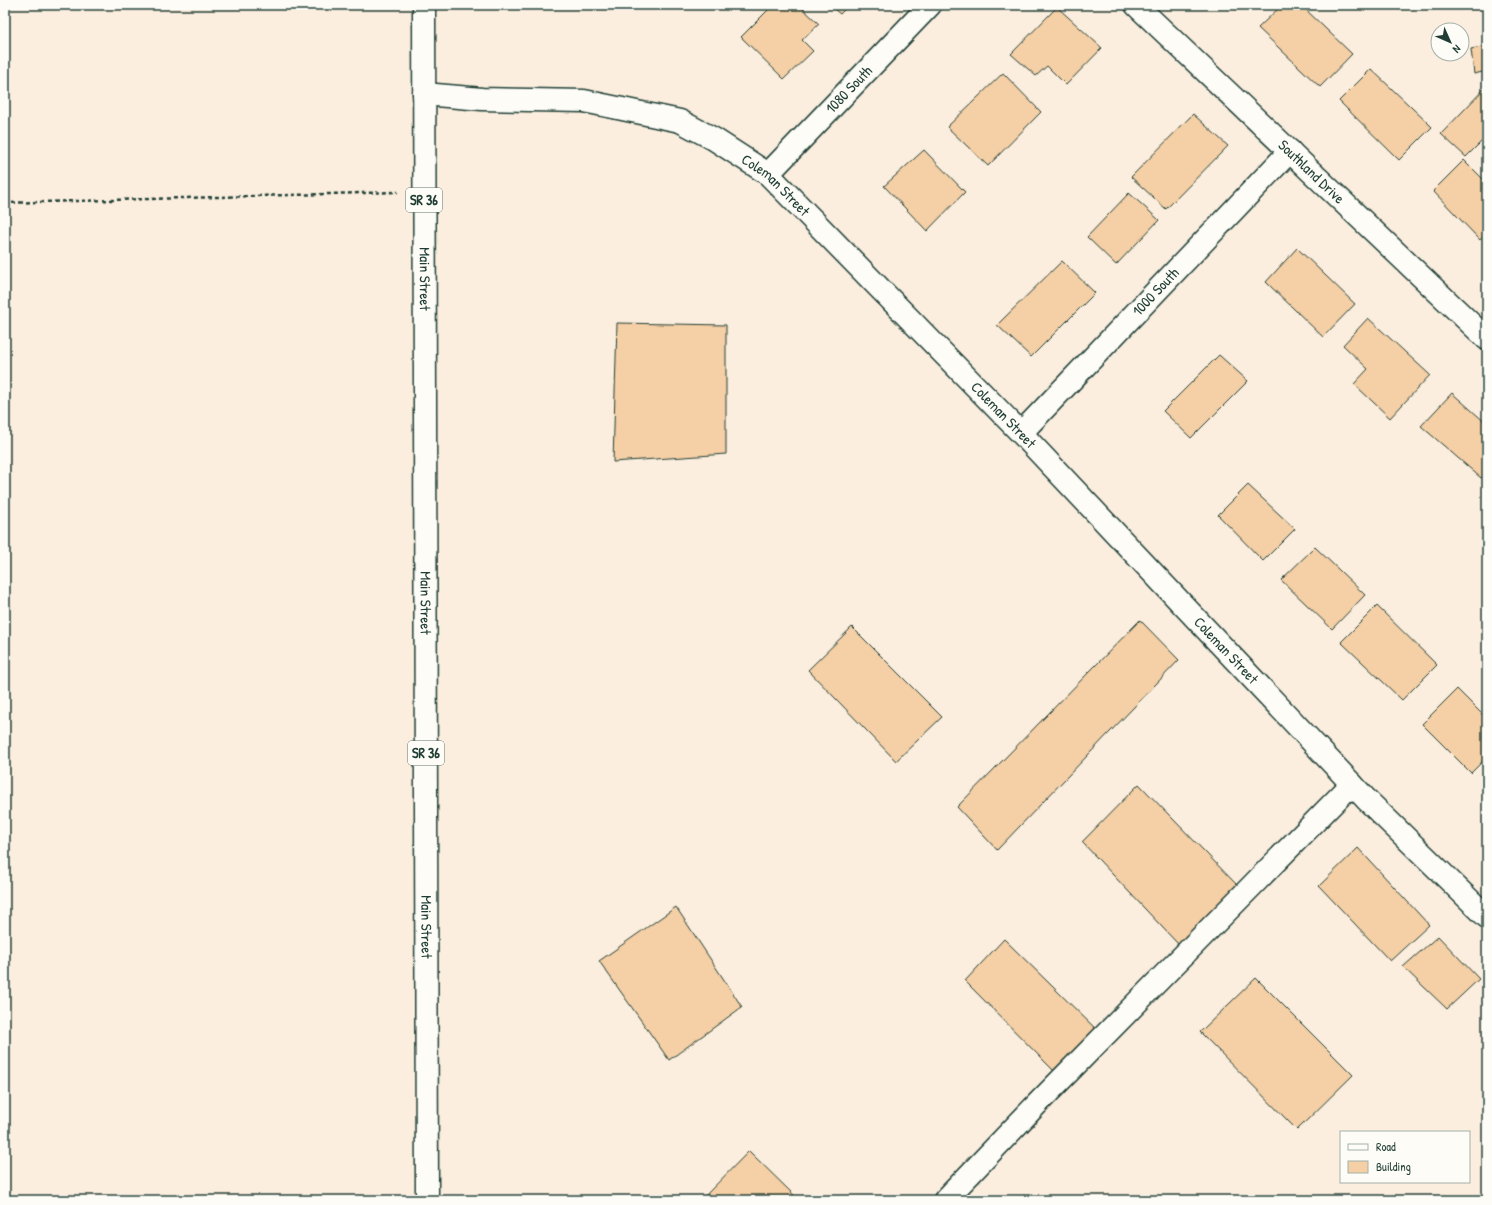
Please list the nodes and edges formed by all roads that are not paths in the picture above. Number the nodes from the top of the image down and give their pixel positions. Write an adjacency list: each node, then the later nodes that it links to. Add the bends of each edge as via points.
1 (424, 5): 4 (main road, Main Street / SR 36)
2 (930, 5): 6 (main road, 1080 South)
3 (1136, 5): 5 (main road, Southland Drive)
4 (424, 94): 6 (main road, Coleman Street, via 482,99 584,101 680,121 714,139); 11 (main road, Main Street / SR 36)
5 (1290, 152): 7 (main road, Southland Drive); 8 (main road, 1000 South)
6 (768, 174): 8 (main road, Coleman Street)
7 (1487, 339)
8 (1022, 433): 9 (main road, Coleman Street)
9 (1352, 784): 10 (main road, Coleman Street); 12 (main road)
10 (1487, 917)
11 (427, 1200)
12 (945, 1200)

